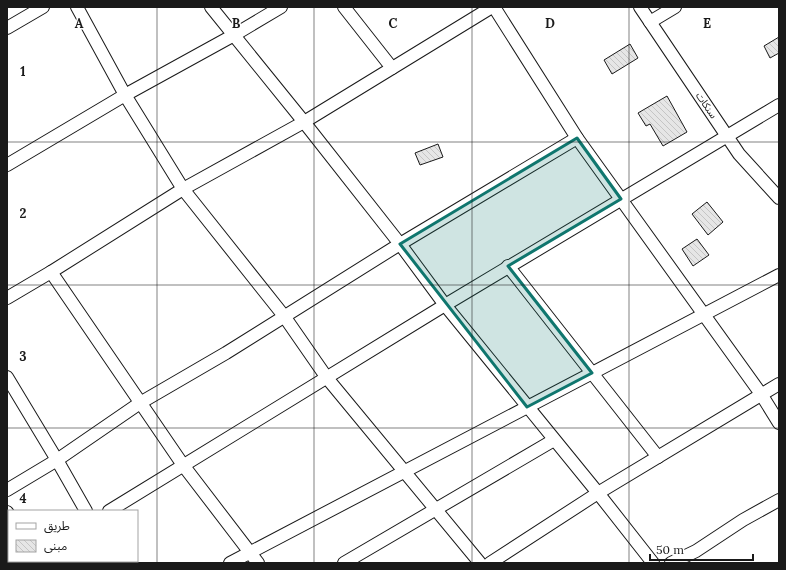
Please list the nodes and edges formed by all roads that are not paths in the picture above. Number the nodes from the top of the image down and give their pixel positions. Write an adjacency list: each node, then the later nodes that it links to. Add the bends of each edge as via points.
1 (43, 7): 10 (street)
2 (77, 7): 13 (street)
3 (211, 7): 11 (street)
4 (281, 7): 11 (street)
5 (344, 7): 12 (street)
6 (493, 7): 12 (street); 17 (street)
7 (640, 7): 9 (street, سنكات)
8 (675, 7): 9 (street)
9 (650, 22): 16 (street, سنكات)
10 (7, 28)
11 (234, 35): 13 (street); 15 (street)
12 (392, 68): 15 (street)
13 (125, 95): 18 (street); 19 (street)
14 (779, 105): 16 (street)
15 (304, 122): 19 (street); 22 (street)
16 (728, 136): 20 (street, سنكات, via 739,154); 21 (street)
17 (577, 138): 21 (street); 22 (street)
18 (7, 165)
19 (183, 189): 24 (street); 29 (street)
20 (779, 198)
21 (621, 199): 23 (street); 28 (street)
22 (400, 244): 27 (street); 29 (street)
23 (508, 266): 27 (street); 30 (street)
24 (51, 272): 26 (street); 35 (street)
25 (779, 276): 28 (street)
26 (7, 298)
27 (445, 304): 32 (street); 36 (street)
28 (704, 314): 30 (street); 34 (street)
29 (284, 316): 32 (street); 35 (street)
30 (592, 373): 36 (street); 39 (street)
31 (7, 377): 40 (street)
32 (327, 378): 41 (street); 42 (street)
33 (779, 384): 34 (street)
34 (761, 394): 37 (street); 39 (street)
35 (140, 404): 40 (street); 41 (street)
36 (527, 407): 38 (street); 42 (street)
37 (779, 423)
38 (554, 440): 44 (street); 46 (street)
39 (658, 457): 44 (street)
40 (57, 460): 43 (street); 47 (street)
41 (183, 465): 48 (street); 49 (street)
42 (404, 470): 46 (street); 49 (street)
43 (7, 490)
44 (598, 493): 54 (street); 55 (street)
45 (779, 500): 56 (street, via 696,551)
46 (436, 509): 52 (street); 53 (street)
47 (85, 510)
48 (111, 510)
49 (250, 551): 50 (street); 51 (street)
50 (230, 563)
51 (258, 563)
52 (344, 563)
53 (480, 563)
54 (490, 563)
55 (653, 563)
56 (671, 563)

